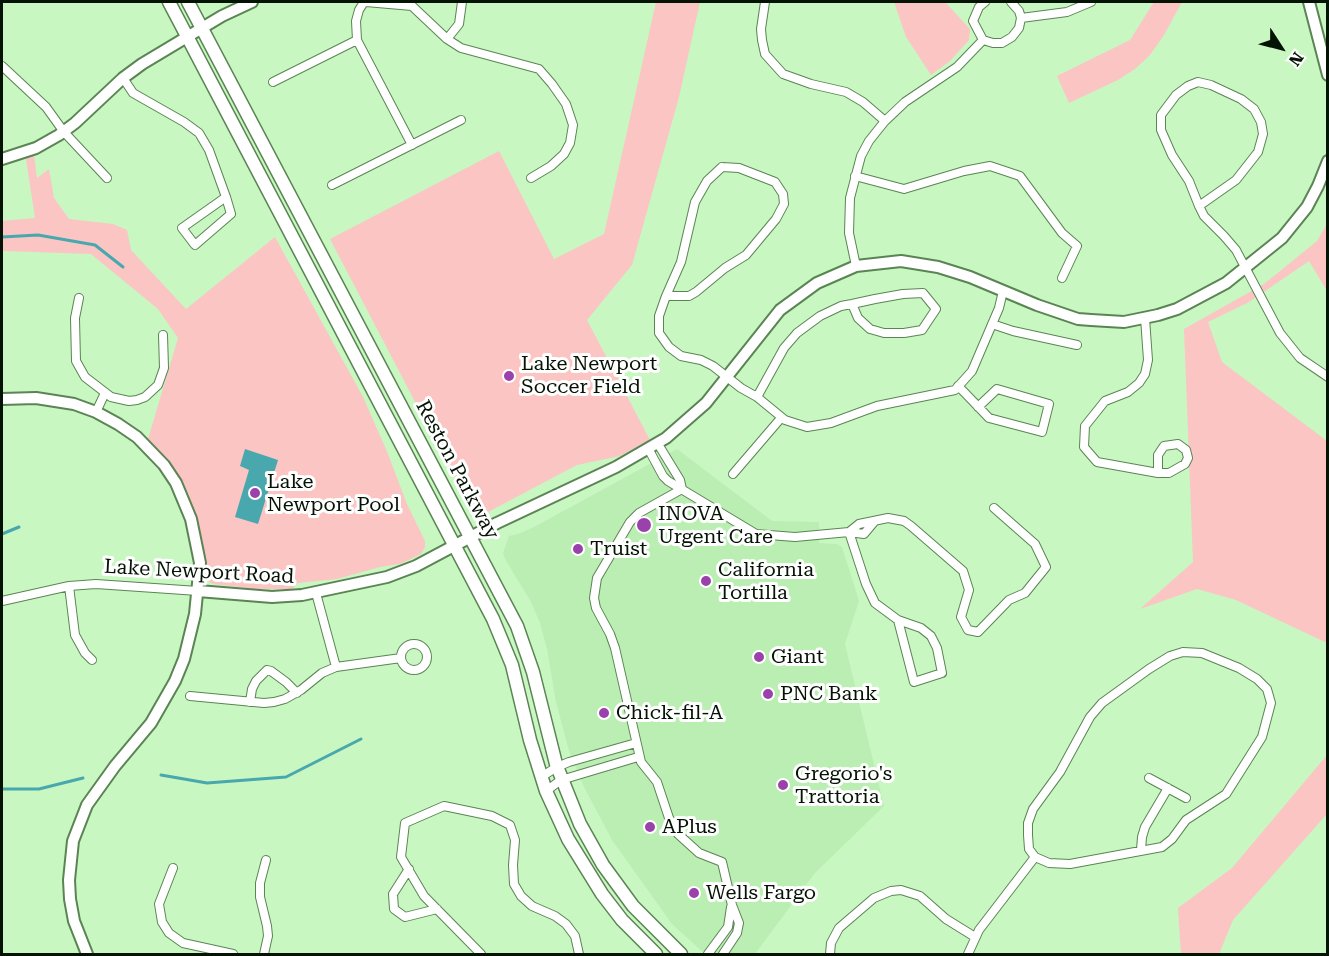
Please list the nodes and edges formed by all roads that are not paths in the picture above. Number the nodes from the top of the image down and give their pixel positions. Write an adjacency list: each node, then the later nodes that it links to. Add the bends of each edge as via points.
1 (169, 2): 14 (main road, Reston Parkway)
2 (188, 2): 13 (main road, Reston Parkway)
3 (252, 2): 13 (street)
4 (365, 2): 11 (street); 16 (street, via 356,21)
5 (462, 2): 15 (street, via 459,24)
6 (765, 2): 23 (street, via 761,29 765,54 783,74 846,92)
7 (986, 2): 17 (street, via 973,21)
8 (1011, 2): 12 (street)
9 (1091, 2): 12 (street, via 1067,12)
10 (1309, 2): 19 (street)
11 (413, 4): 15 (street)
12 (1021, 18): 17 (street, via 1012,38 1002,43)
13 (202, 28): 14 (street); 60 (main road, Reston Parkway)
14 (187, 37): 20 (street); 61 (main road, Reston Parkway)
15 (447, 39): 30 (street, via 461,48 539,69 566,104 573,125 570,143 551,166)
16 (357, 40): 21 (street); 25 (street)
17 (983, 40): 23 (street, via 957,67 905,102)
18 (2, 66): 24 (street, via 46,107)
19 (1328, 75)
20 (123, 78): 24 (street); 32 (street, via 133,93 199,133)
21 (273, 82)
22 (461, 120): 25 (street)
23 (885, 121): 28 (street, via 869,141)
24 (64, 132): 26 (street, via 36,148); 29 (street)
25 (412, 145): 31 (street)
26 (2, 159)
27 (1328, 161): 35 (street, Lake Newport Road, via 1295,223)
28 (855, 176): 34 (street, via 849,223); 36 (street, via 904,189 990,166 1020,176 1062,233 1077,246)
29 (107, 178)
30 (531, 178)
31 (332, 185)
32 (226, 197): 32 (street, via 231,214 195,244 182,228)
33 (1199, 206): 33 (street, via 1161,130 1161,115 1176,95 1197,82 1241,99 1254,110 1263,134 1258,152 1236,180); 35 (street, via 1236,250)
34 (856, 266): 37 (street, Lake Newport Road, via 921,263 957,272); 45 (street, Lake Newport Road, via 817,283 793,299)
35 (1245, 268): 41 (street, Lake Newport Road, via 1226,283 1177,309); 46 (street, via 1290,347)
36 (1062, 278)
37 (1003, 291): 41 (street, Lake Newport Road, via 1078,318 1104,322); 42 (street)
38 (666, 296): 38 (street, via 689,296 746,255 784,204 775,182 739,168 722,167 707,181 695,202 681,262); 45 (street, via 659,316 659,333 669,347 681,356 713,366)
39 (79, 298): 48 (street, via 75,318 76,361 85,376)
40 (852, 304): 40 (street, via 923,293 936,309 922,330 884,333 870,329 858,318); 49 (street, via 820,316 797,333 784,348)
41 (1145, 318): 55 (street, via 1145,374 1128,392 1105,401 1085,426 1084,447 1097,462)
42 (992, 324): 44 (street); 47 (street, via 972,370)
43 (163, 334): 48 (street, via 162,376 152,392 129,401)
44 (1077, 345)
45 (727, 377): 49 (street); 54 (street, Lake Newport Road, via 696,414)
46 (1328, 377)
47 (958, 386): 51 (street); 53 (street, via 955,390 877,406 831,423 807,427)
48 (105, 393): 52 (street)
49 (757, 397): 53 (street)
50 (2, 399): 52 (street, via 55,399)
51 (978, 407): 51 (street, via 989,418 1042,432 1049,404 997,389)
52 (96, 412): 63 (street, via 137,437 176,483 191,519 198,553)
53 (781, 417): 56 (street)
54 (653, 447): 57 (street, via 680,480); 57 (street, via 663,476); 60 (street, Lake Newport Road)
55 (1158, 473): 55 (street, via 1169,473 1185,464 1186,450 1178,444 1164,446 1158,455)
56 (733, 474)
57 (682, 489): 59 (street, via 756,534 795,537); 73 (street, via 634,518 595,584 596,608 615,648)
58 (994, 508): 59 (street, via 1035,544 1046,567 1026,593 1009,600 978,632 968,630 961,617 969,590 963,571 904,521 888,518 874,522 864,534)
59 (849, 532): 66 (street, via 875,603)
60 (471, 537): 61 (street, Lake Newport Road); 75 (main road, Reston Parkway, via 526,650)
61 (456, 545): 64 (street, Lake Newport Road, via 404,572); 76 (main road, Reston Parkway, via 512,665)
62 (69, 586): 63 (street, Lake Newport Road, via 129,585); 65 (street, Lake Newport Road); 68 (street, via 75,635)
63 (198, 591): 64 (street, Lake Newport Road, via 272,597); 90 (street, via 190,638 175,681 151,723 87,805 73,842 70,899)
64 (316, 593): 69 (street)
65 (2, 601)
66 (898, 620): 66 (street, via 931,636 942,673 914,682)
67 (401, 658): 69 (street)
68 (92, 660)
69 (336, 667): 70 (street)
70 (297, 693): 72 (street, via 274,702); 72 (street, via 267,670 256,681)
71 (190, 696): 72 (street)
72 (250, 702)
73 (636, 743): 74 (street); 75 (street)
74 (638, 757): 78 (street); 87 (street, via 657,782 678,834 699,853 722,862)
75 (557, 767): 76 (street); 78 (main road, Reston Parkway)
76 (541, 777): 80 (main road, Reston Parkway)
77 (1149, 778): 79 (street)
78 (561, 780): 80 (street); 96 (main road, Reston Parkway, via 603,866 633,906)
79 (1168, 788): 81 (street); 82 (street, via 1145,827)
80 (546, 791): 95 (main road, Reston Parkway, via 591,879 622,920)
81 (1186, 798)
82 (1142, 850): 83 (street, via 1070,864); 83 (street, via 1162,847 1186,820 1226,794 1262,737 1271,703 1267,689 1239,668 1202,653 1183,652 1149,669 1102,703 1033,808 1028,835 1029,849)
83 (1035, 857): 89 (street)
84 (267, 860): 92 (street, via 260,883 268,936)
85 (173, 868): 91 (street, via 159,904 162,922 169,933 183,943)
86 (409, 869): 88 (street, via 424,896); 88 (street, via 393,894 394,909 405,917); 94 (street, via 401,857 405,823 444,806 492,816 510,825 515,840 514,884 521,896 566,924 575,936)
87 (732, 905): 97 (street, via 728,927); 98 (street, via 739,929)
88 (437, 909): 93 (street)
89 (975, 937): 99 (street, via 920,896 891,891 874,898 839,928); 100 (street)
90 (87, 954)
91 (233, 954)
92 (264, 954)
93 (480, 954)
94 (579, 954)
95 (656, 954)
96 (681, 954)
97 (708, 954)
98 (723, 954)
99 (830, 954)
100 (968, 954)

